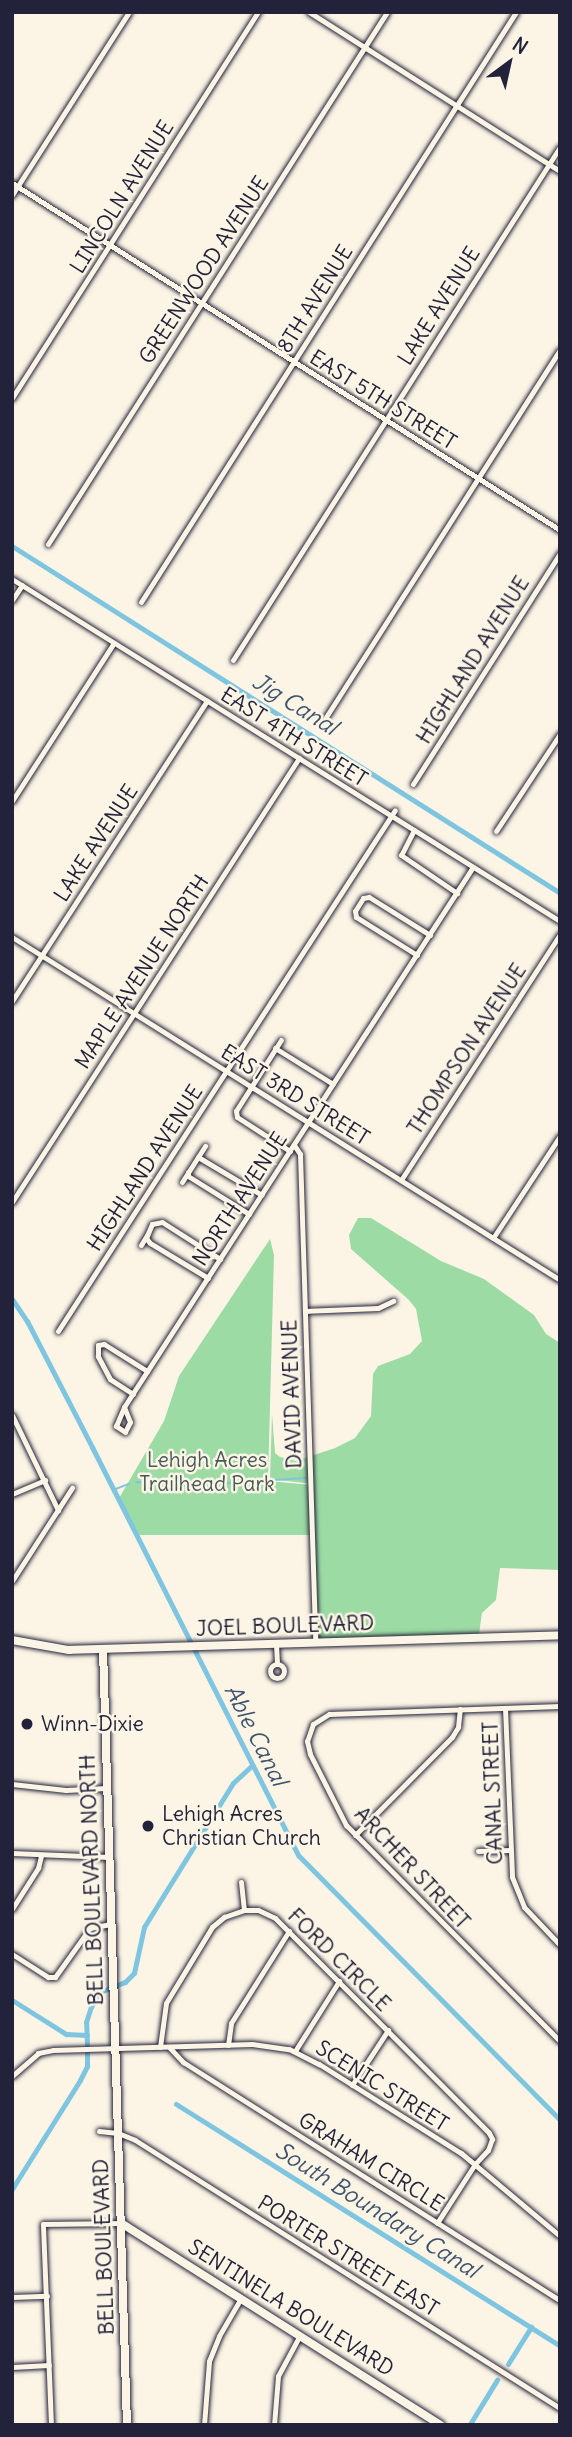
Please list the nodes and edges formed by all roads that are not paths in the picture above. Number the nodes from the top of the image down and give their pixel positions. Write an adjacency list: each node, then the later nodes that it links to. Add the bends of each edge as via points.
1 (128, 12): 11 (street)
2 (258, 12): 13 (street, LINCOLN AVENUE)
3 (309, 12): 6 (street)
4 (387, 12): 6 (street, GREENWOOD AVENUE)
5 (516, 12): 7 (street, 8TH AVENUE)
6 (365, 48): 7 (street); 14 (street, GREENWOOD AVENUE)
7 (456, 106): 9 (street); 16 (street, 8TH AVENUE)
8 (560, 147): 9 (street, LAKE AVENUE)
9 (549, 164): 10 (street); 18 (street, LAKE AVENUE)
10 (560, 171)
11 (15, 185): 12 (street); 13 (street, EAST 5TH STREET)
12 (12, 195)
13 (109, 245): 14 (street, EAST 5TH STREET); 17 (street, LINCOLN AVENUE)
14 (201, 303): 16 (street, EAST 5TH STREET); 21 (street, GREENWOOD AVENUE)
15 (560, 349): 19 (street)
16 (293, 362): 18 (street, EAST 5TH STREET); 26 (street, 8TH AVENUE)
17 (12, 398)
18 (386, 420): 19 (street, EAST 5TH STREET); 28 (street, LAKE AVENUE)
19 (478, 478): 20 (street, EAST 5TH STREET); 30 (street)
20 (560, 530)
21 (48, 544)
22 (560, 553): 33 (street, HIGHLAND AVENUE)
23 (12, 579): 24 (street, EAST 4TH STREET)
24 (22, 585): 25 (street); 27 (street, EAST 4TH STREET)
25 (12, 600)
26 (141, 602)
27 (114, 643): 29 (street, EAST 4TH STREET); 34 (street)
28 (233, 660)
29 (206, 701): 32 (street, EAST 4TH STREET); 45 (street, LAKE AVENUE)
30 (326, 717)
31 (560, 734): 37 (street)
32 (299, 758): 35 (street, EAST 4TH STREET); 47 (street, MAPLE AVENUE NORTH)
33 (413, 783)
34 (12, 801)
35 (393, 813): 36 (street, EAST 4TH STREET); 50 (street, HIGHLAND AVENUE)
36 (414, 830): 38 (street, EAST 4TH STREET); 39 (street, via 401,855)
37 (496, 831)
38 (473, 867): 39 (street, NORTH AVENUE); 40 (street, EAST 4TH STREET)
39 (457, 893): 42 (street, NORTH AVENUE)
40 (560, 921)
41 (560, 934): 59 (street, THOMPSON AVENUE)
42 (430, 935): 44 (street, NORTH AVENUE); 44 (street, via 369,897 363,898 356,917)
43 (12, 937): 45 (street, EAST 3RD STREET)
44 (417, 955): 51 (street, NORTH AVENUE)
45 (42, 956): 46 (street, LAKE AVENUE); 47 (street, EAST 3RD STREET)
46 (12, 1001)
47 (134, 1013): 50 (street, EAST 3RD STREET); 62 (street, MAPLE AVENUE NORTH)
48 (281, 1040): 49 (street)
49 (275, 1048): 51 (street); 52 (street)
50 (226, 1071): 52 (street, EAST 3RD STREET); 72 (street, HIGHLAND AVENUE)
51 (333, 1084): 53 (street, NORTH AVENUE)
52 (251, 1086): 53 (street, EAST 3RD STREET); 56 (street, via 237,1117)
53 (308, 1122): 56 (street, NORTH AVENUE); 59 (street, EAST 3RD STREET)
54 (560, 1136): 65 (street)
55 (205, 1146): 57 (street)
56 (292, 1148): 61 (street, NORTH AVENUE); 71 (street, DAVID AVENUE, via 300,1154)
57 (198, 1157): 58 (street); 61 (street)
58 (188, 1172): 60 (street); 63 (street)
59 (401, 1180): 65 (street, EAST 3RD STREET)
60 (182, 1182)
61 (262, 1195): 63 (street, NORTH AVENUE)
62 (12, 1202)
63 (249, 1214): 67 (street, NORTH AVENUE)
64 (147, 1235): 66 (street); 67 (street, via 152,1224 162,1222); 68 (street, via 150,1243)
65 (494, 1238): 69 (street, EAST 3RD STREET)
66 (141, 1245)
67 (220, 1259): 68 (street, NORTH AVENUE)
68 (208, 1278): 73 (street, NORTH AVENUE)
69 (560, 1280)
70 (393, 1301): 71 (street, via 378,1308)
71 (305, 1311): 86 (street, DAVID AVENUE)
72 (58, 1331)
73 (148, 1371): 74 (street, NORTH AVENUE); 74 (street, via 104,1344 98,1345 98,1356 110,1379)
74 (133, 1394): 75 (street, NORTH AVENUE)
75 (124, 1408)
76 (12, 1415): 77 (street)
77 (15, 1427): 78 (street)
78 (45, 1480): 80 (street); 81 (street)
79 (72, 1488): 81 (street)
80 (12, 1494)
81 (58, 1510): 82 (street)
82 (15, 1571): 83 (street)
83 (12, 1581)
84 (560, 1635): 86 (street, JOEL BOULEVARD)
85 (12, 1640): 88 (street, JOEL BOULEVARD, via 61,1650)
86 (315, 1643): 87 (street, JOEL BOULEVARD)
87 (276, 1644): 88 (street, JOEL BOULEVARD); 89 (street)
88 (103, 1649): 94 (street, BELL BOULEVARD NORTH)
89 (277, 1664)
90 (560, 1706): 91 (street, ARCHER STREET)
91 (505, 1708): 92 (street, ARCHER STREET); 96 (street, CANAL STREET)
92 (460, 1709): 95 (street, via 452,1737); 95 (street, ARCHER STREET, via 335,1713 313,1724 307,1741 310,1754)
93 (12, 1784): 94 (street)
94 (106, 1788): 100 (street, BELL BOULEVARD NORTH)
95 (355, 1835): 110 (street, ARCHER STREET)
96 (510, 1850): 97 (street); 106 (street, CANAL STREET, via 519,1896 531,1916)
97 (478, 1851)
98 (12, 1853): 99 (street)
99 (41, 1856): 100 (street); 102 (street)
100 (109, 1857): 104 (street, BELL BOULEVARD NORTH)
101 (241, 1882): 103 (street)
102 (12, 1909)
103 (244, 1910): 105 (street, FORD CIRCLE, via 265,1912); 112 (street, via 212,1927 172,1991 162,2017)
104 (111, 1924): 107 (street, via 90,1928 55,1978); 114 (street, BELL BOULEVARD NORTH)
105 (289, 1931): 108 (street, FORD CIRCLE); 111 (street, via 231,2022)
106 (560, 1945)
107 (12, 1954)
108 (339, 1981): 109 (street, FORD CIRCLE); 115 (street)
109 (388, 2030): 118 (street); 121 (street, FORD CIRCLE, via 489,2133 488,2150)
110 (560, 2041)
111 (228, 2045): 113 (street, SCENIC STREET); 115 (street, SCENIC STREET)
112 (160, 2047): 113 (street, SCENIC STREET); 114 (street, SCENIC STREET)
113 (169, 2047): 122 (street, GRAHAM CIRCLE, via 183,2062)
114 (115, 2048): 116 (street, BELL BOULEVARD NORTH); 117 (street, SCENIC STREET, via 38,2053)
115 (295, 2051): 118 (street, SCENIC STREET)
116 (116, 2068): 120 (street, BELL BOULEVARD)
117 (12, 2076)
118 (352, 2085): 121 (street, SCENIC STREET)
119 (99, 2131): 120 (street)
120 (118, 2133): 123 (street, BELL BOULEVARD); 132 (street, PORTER STREET EAST)
121 (475, 2164): 122 (street); 124 (street, SCENIC STREET)
122 (437, 2222): 128 (street, GRAHAM CIRCLE)
123 (121, 2223): 125 (street, via 43,2224); 127 (street, SENTINELA BOULEVARD); 134 (street, BELL BOULEVARD)
124 (560, 2236)
125 (47, 2296): 126 (street); 130 (street)
126 (12, 2297)
127 (241, 2298): 129 (street, SENTINELA BOULEVARD); 135 (street, via 209,2361)
128 (560, 2300)
129 (300, 2335): 136 (street, via 278,2376); 137 (street, SENTINELA BOULEVARD)
130 (49, 2365): 131 (street); 133 (street)
131 (12, 2367)
132 (560, 2408)
133 (51, 2425)
134 (127, 2425)
135 (204, 2425)
136 (274, 2425)
137 (441, 2425)

